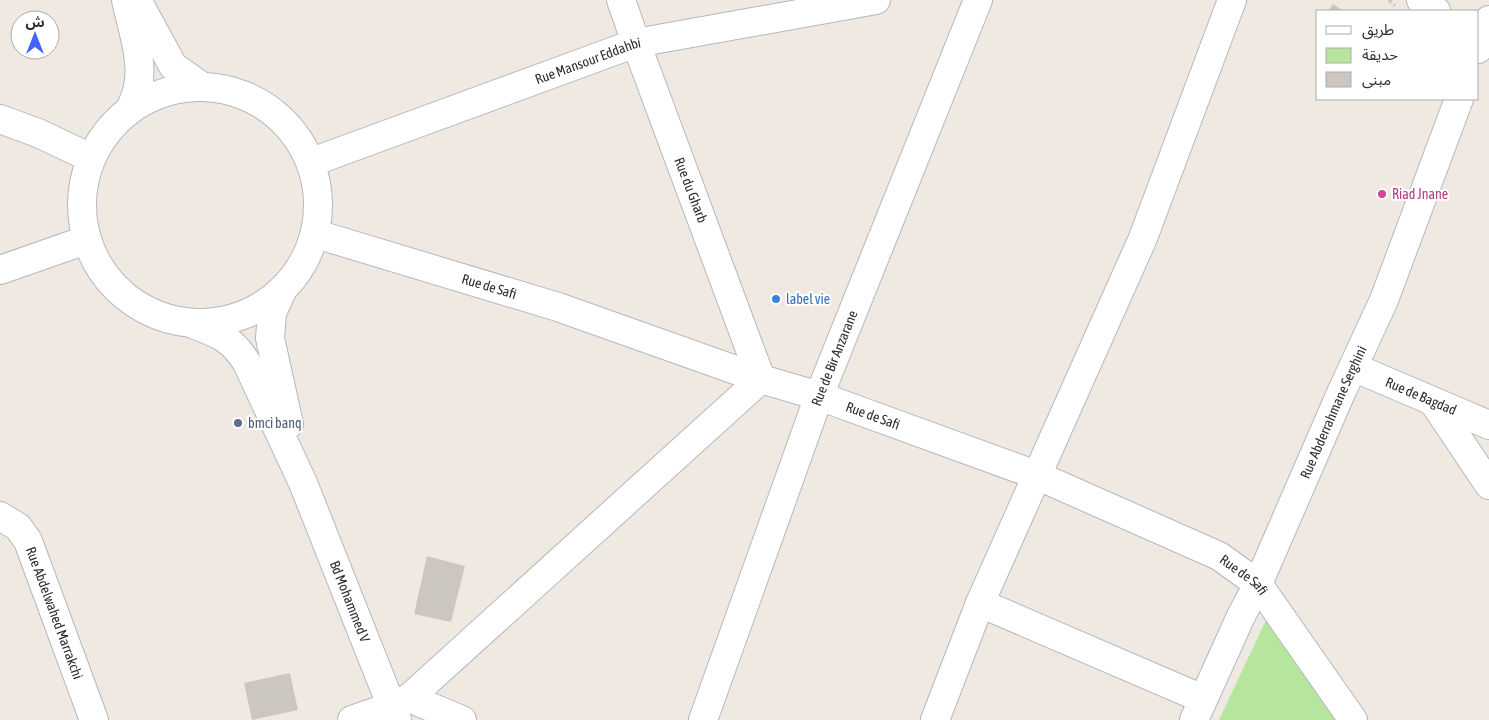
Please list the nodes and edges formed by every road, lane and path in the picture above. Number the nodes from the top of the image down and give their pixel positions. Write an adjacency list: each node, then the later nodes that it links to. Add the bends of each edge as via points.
1 (126, 0): 12 (street, via 140,73)
2 (137, 0): 10 (street, via 173,66)
3 (621, 0): 9 (street, Rue du Gharb)
4 (876, 0): 9 (street, Rue Mansour Eddahbi)
5 (978, 0): 23 (street, Rue de Bir Anzarane)
6 (1232, 0): 26 (street, via 1143,238)
7 (1421, 0): 8 (street)
8 (1435, 10)
9 (636, 43): 15 (street, Rue Mansour Eddahbi); 22 (street, Rue du Gharb)
10 (201, 86): 12 (street, via 176,89); 15 (street, via 229,90 256,100 279,116 298,137)
11 (1459, 100): 21 (street, Rue Abderrahmane Serghini, via 1384,300)
12 (130, 108): 14 (street, via 114,122)
13 (0, 119): 14 (street)
14 (91, 158): 17 (street, via 81,199)
15 (312, 162): 16 (street, via 319,198)
16 (316, 234): 19 (street, via 303,265); 22 (street, Rue de Safi, via 558,306)
17 (86, 240): 18 (street); 20 (street, via 101,272 125,297 155,315)
18 (0, 270)
19 (282, 291): 20 (street, via 254,311 223,322); 27 (street, Bd Mohammed V, via 272,313 270,338)
20 (189, 323): 27 (street, Bd Mohammed V, via 214,332 239,349)
21 (1353, 367): 24 (street, Rue de Bagdad); 30 (street, Rue Abderrahmane Serghini)
22 (761, 379): 23 (street, Rue de Safi); 32 (street)
23 (819, 396): 26 (street, Rue de Safi); 37 (street, Rue de Bir Anzarane)
24 (1434, 402): 25 (street, Rue de Bagdad); 28 (street)
25 (1489, 425)
26 (1036, 475): 30 (street, Rue de Safi, via 1219,556); 31 (street)
27 (303, 484): 32 (street, Bd Mohammed V)
28 (1489, 485)
29 (0, 516): 34 (street, Rue Abdelwahed Marrakchi, via 18,527 28,541)
30 (1258, 584): 33 (street, Rue Abderrahmane Serghini); 39 (street, Rue de Safi)
31 (980, 603): 33 (street); 38 (street)
32 (399, 708): 35 (street); 36 (street)
33 (1199, 709)
34 (94, 720)
35 (352, 720)
36 (462, 720)
37 (703, 720)
38 (935, 720)
39 (1353, 720)

